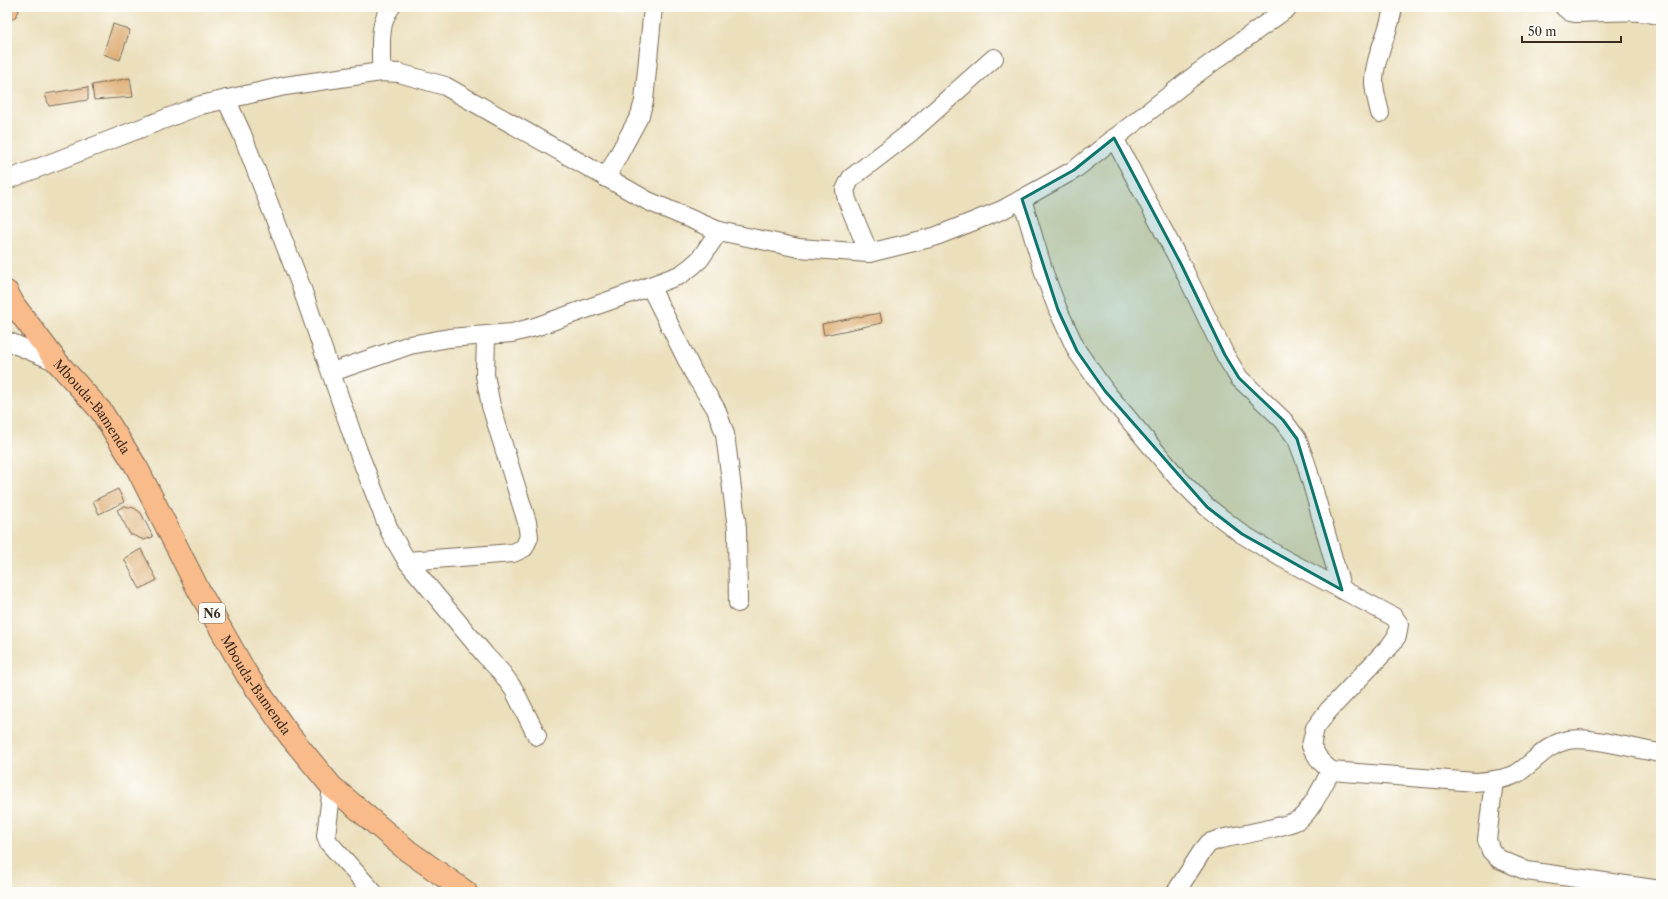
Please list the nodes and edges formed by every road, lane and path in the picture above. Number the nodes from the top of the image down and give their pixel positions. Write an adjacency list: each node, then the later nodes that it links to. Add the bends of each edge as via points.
1 (391, 7): 8 (street, via 385,14 382,26)
2 (653, 7): 12 (street, via 644,101 640,115)
3 (1289, 7): 11 (street)
4 (1393, 7): 10 (street, via 1392,18 1378,56 1374,83)
5 (1564, 7): 6 (street, via 1575,13 1625,12)
6 (1661, 16)
7 (994, 58): 16 (street, via 911,132 851,178 845,190 847,200)
8 (381, 72): 9 (street, via 285,86); 12 (street, via 399,73 445,86)
9 (226, 100): 13 (street, via 201,105); 22 (street, via 302,286)
10 (1380, 113)
11 (1114, 138): 14 (street, via 1074,170); 24 (street, via 1185,270 1225,355 1239,378 1283,420 1297,439 1306,462)
12 (606, 178): 15 (street, via 648,201)
13 (7, 180)
14 (1022, 199): 16 (street, via 1002,210 934,237); 24 (street, via 1058,310 1077,351 1105,391 1177,477 1207,507 1242,534)
15 (719, 231): 16 (street, via 799,248); 17 (street, via 700,260 691,268)
16 (869, 252)
17 (650, 286): 19 (street, via 535,326 512,333); 25 (street, via 693,372 716,409 725,434 737,528)
18 (7, 292): 21 (highway, Mbouda-Bamenda / N6)
19 (486, 336): 22 (street, via 449,338 410,345); 23 (street, via 485,375 491,406 527,522 529,537 524,548 513,553)
20 (7, 341): 21 (street)
21 (57, 362): 30 (highway, Mbouda-Bamenda / N6, via 100,411 137,468 198,589 247,675 290,736)
22 (332, 372): 23 (street, via 358,451 390,532)
23 (407, 561): 26 (street, via 502,673 514,690)
24 (1342, 590): 28 (street, via 1394,617 1399,624 1397,636 1390,646 1315,728 1311,746 1320,761)
25 (738, 603)
26 (537, 736)
27 (1661, 753): 29 (street, via 1587,740 1565,740 1551,747 1516,774)
28 (1331, 771): 29 (street, via 1474,782); 34 (street, via 1300,818 1287,824 1209,843)
29 (1494, 780): 31 (street, via 1487,840 1491,851 1499,859 1527,871)
30 (332, 787): 32 (street, via 326,836 329,843); 33 (highway, Mbouda-Bamenda / N6, via 408,851)
31 (1661, 890)
32 (373, 892)
33 (466, 892)
34 (1176, 892)

